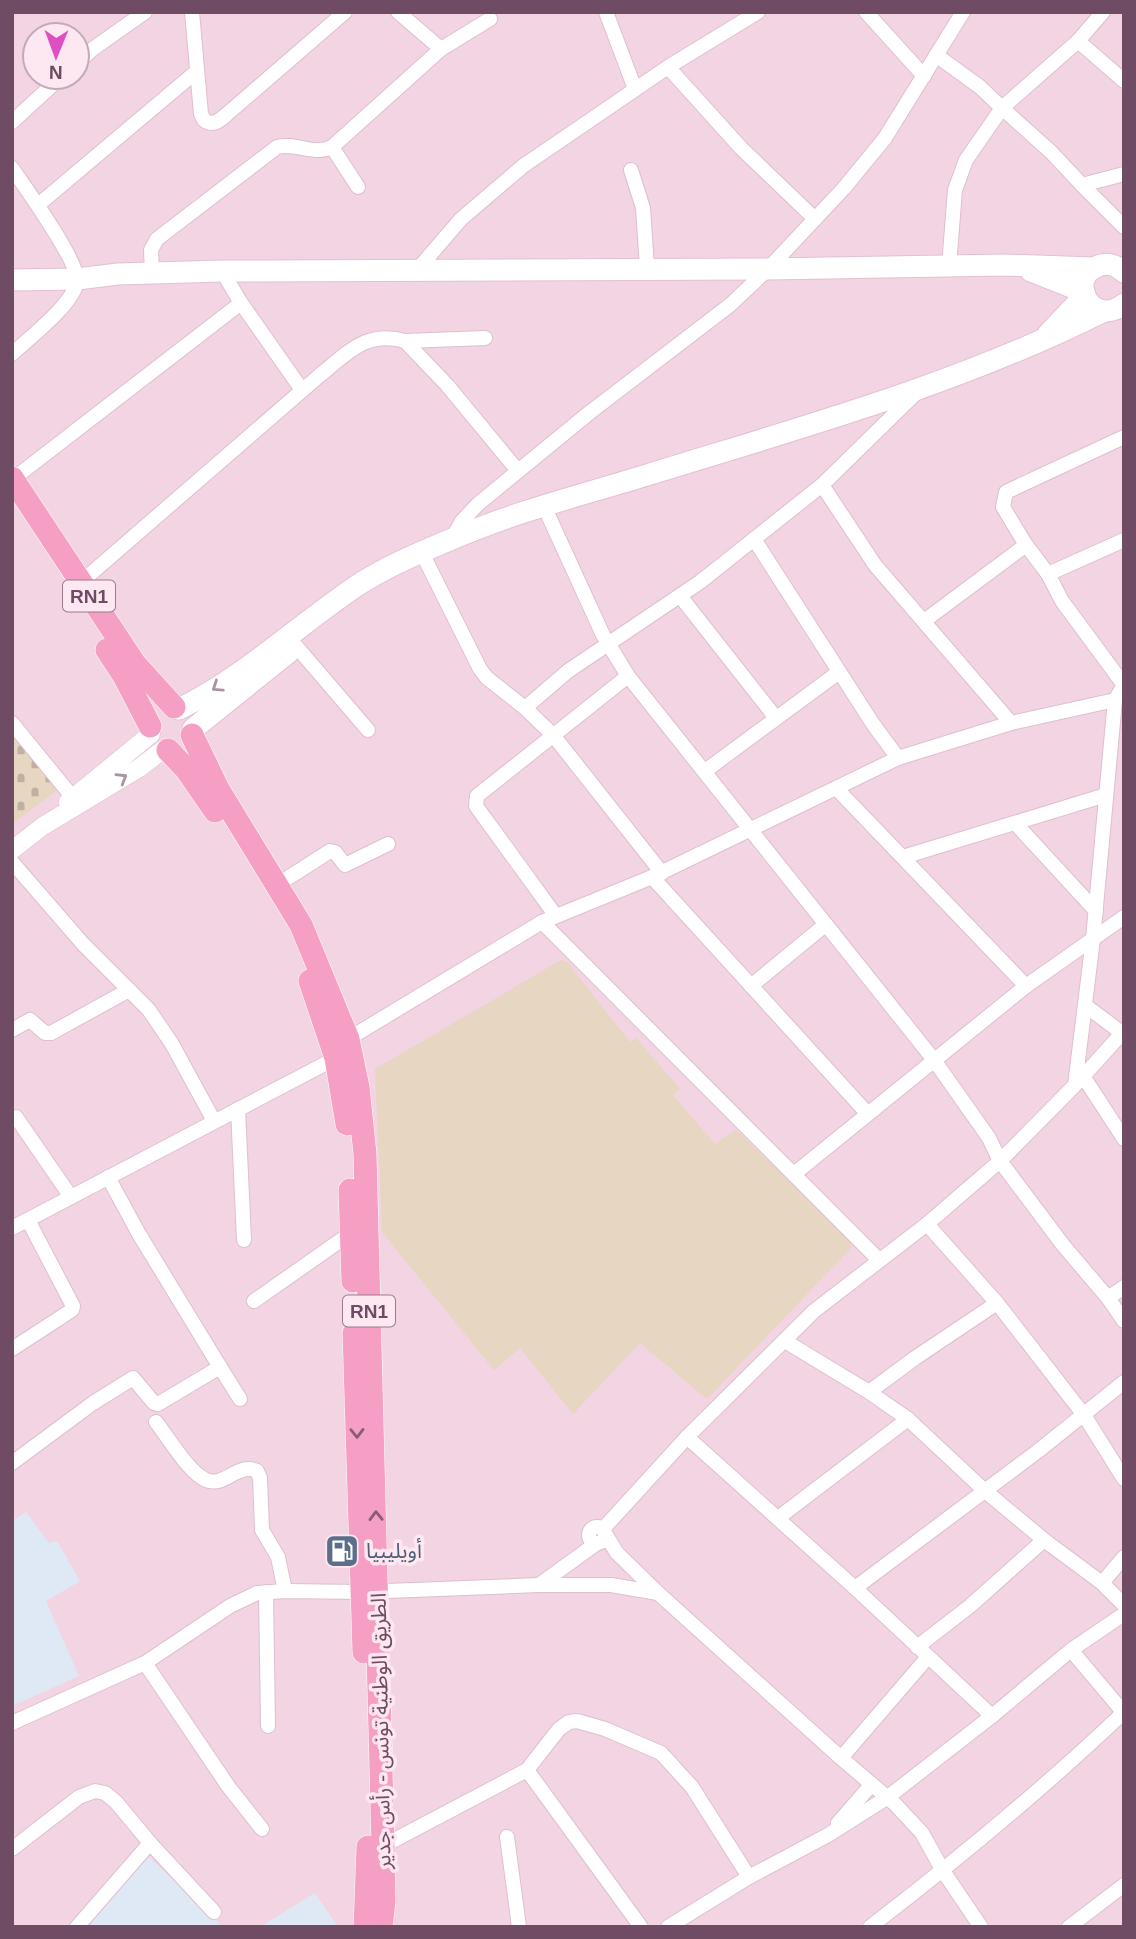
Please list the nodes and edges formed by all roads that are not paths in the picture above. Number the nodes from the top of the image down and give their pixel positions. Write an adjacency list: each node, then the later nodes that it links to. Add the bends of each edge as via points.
1 (145, 12): 13 (street)
2 (192, 12): 16 (street)
3 (345, 12): 16 (street, via 216,122 202,118)
4 (398, 12): 12 (street)
5 (606, 12): 19 (street)
6 (758, 12): 15 (street)
7 (866, 12): 17 (street)
8 (963, 12): 14 (street)
9 (1103, 12): 11 (street)
10 (491, 19): 12 (street)
11 (1078, 41): 18 (street); 21 (street)
12 (441, 49): 23 (street)
13 (91, 51)
14 (936, 55): 17 (street); 21 (street)
15 (668, 67): 19 (street); 30 (street, via 741,148)
16 (197, 71): 29 (street)
17 (923, 76): 30 (street, via 885,138)
18 (1124, 81)
19 (635, 89): 36 (street, via 523,166 461,219)
20 (46, 91): 22 (street)
21 (1002, 108): 27 (street); 33 (street, via 966,160 955,190)
22 (12, 122)
23 (332, 147): 28 (street); 41 (street, via 322,151 277,147 157,239 151,250)
24 (12, 168): 29 (street)
25 (631, 170): 34 (street, via 643,208)
26 (1124, 174): 27 (street)
27 (1082, 185): 31 (street)
28 (358, 187)
29 (38, 205): 42 (street)
30 (814, 218): 37 (street)
31 (1124, 227)
32 (1005, 265): 33 (main road); 35 (main road); 44 (main road, via 1041,274)
33 (949, 266): 37 (main road)
34 (647, 268): 36 (main road); 37 (main road)
35 (1094, 268): 38 (main road, via 1108,264); 44 (main road, via 1086,277)
36 (418, 269): 40 (main road)
37 (768, 269): 54 (street, via 730,305)
38 (1122, 269)
39 (12, 270): 42 (main road)
40 (222, 271): 41 (main road); 45 (street)
41 (152, 273): 42 (main road)
42 (76, 274): 43 (main road); 50 (street, via 74,288 59,309)
43 (12, 280)
44 (1084, 294): 46 (main road, via 1091,305); 48 (main road)
45 (241, 303): 51 (street); 55 (street)
46 (1114, 307): 48 (main road)
47 (485, 338): 49 (street)
48 (1042, 340): 52 (main road)
49 (405, 341): 51 (street, via 366,340); 54 (street)
50 (12, 354)
51 (302, 390): 64 (street)
52 (918, 391): 56 (street); 58 (main road)
53 (1124, 437): 61 (street, via 1006,492 1003,507)
54 (519, 471): 62 (street)
55 (13, 478): 64 (main road, RN1)
56 (822, 485): 59 (street); 66 (street, via 875,565)
57 (12, 503): 80 (main road, الطريق الوطنية تونس - رأس جدير / RN1, via 124,676)
58 (544, 506): 62 (main road); 68 (street)
59 (754, 539): 65 (street); 69 (street)
60 (1124, 540): 63 (street)
61 (1026, 545): 63 (street); 66 (street)
62 (434, 548): 67 (main road); 72 (main road, one-way to 72, via 359,584 221,684); 73 (street, via 480,669)
63 (1048, 574): 71 (street, via 1062,601 1124,685)
64 (80, 583): 72 (main road, RN1, via 135,664)
65 (680, 596): 68 (street); 74 (street)
66 (924, 621): 76 (street)
67 (296, 646): 77 (street); 78 (main road)
68 (608, 646): 70 (street); 73 (street, via 568,671)
69 (839, 672): 74 (street); 81 (street)
70 (628, 677): 79 (street); 82 (street)
71 (1115, 700): 76 (street); 84 (street)
72 (176, 708): 78 (main road, RN1, via 191,719); 80 (main road, via 161,710 152,719)
73 (525, 708): 79 (street)
74 (776, 718): 82 (street)
75 (12, 723): 85 (street)
76 (1011, 723): 81 (street)
77 (368, 730)
78 (193, 732): 80 (main road, via 186,745); 93 (main road, الطريق الوطنية تونس - رأس جدير / RN1, via 218,789)
79 (553, 735): 92 (street); 96 (street, via 475,802)
80 (158, 740): 85 (street, via 139,768); 105 (main road, الطريق الوطنية تونس - رأس جدير / RN1, via 209,801 289,929)
81 (898, 758): 83 (street)
82 (705, 771): 87 (street)
83 (836, 788): 87 (street); 90 (street)
84 (1106, 795): 86 (street); 94 (street)
85 (76, 800): 89 (street)
86 (1015, 823): 90 (street); 94 (street)
87 (748, 829): 92 (street); 97 (street)
88 (388, 844): 93 (street, via 345,865 330,851)
89 (12, 850)
90 (903, 857): 99 (street)
91 (12, 862): 101 (street)
92 (657, 875): 96 (street); 100 (street)
93 (277, 885): 105 (main road, الطريق الوطنية تونس - رأس جدير / RN1, via 301,925)
94 (1096, 911): 98 (street)
95 (1124, 917): 98 (street)
96 (549, 919): 105 (street); 114 (street)
97 (825, 925): 100 (street); 106 (street)
98 (1093, 939): 99 (street); 102 (street)
99 (1026, 985): 106 (street)
100 (751, 986): 109 (street)
101 (129, 990): 103 (street, via 51,1033 30,1020); 111 (street, via 164,1033)
102 (1086, 1006): 104 (street); 107 (street)
103 (12, 1030)
104 (1123, 1032): 107 (street)
105 (342, 1049): 108 (street); 120 (main road, الطريق الوطنية تونس - رأس جدير / RN1); 150 (main road, الطريق الوطنية تونس - رأس جدير / RN1, one-way to 105, via 365,1154 358,1087)
106 (934, 1060): 109 (street); 113 (street)
107 (1079, 1080): 112 (street); 113 (street)
108 (238, 1109): 111 (street); 121 (street)
109 (867, 1113): 114 (street)
110 (16, 1117): 116 (street)
111 (214, 1121): 115 (street)
112 (1124, 1139)
113 (1000, 1161): 118 (street); 124 (street)
114 (794, 1174): 122 (street)
115 (108, 1177): 116 (street); 130 (street)
116 (71, 1197): 117 (street)
117 (28, 1220): 119 (street); 129 (street, via 73,1306)
118 (927, 1224): 122 (street); 126 (street)
119 (12, 1228)
120 (351, 1233): 125 (street); 150 (main road, الطريق الوطنية تونس - رأس جدير / RN1, one-way to 150)
121 (244, 1240)
122 (878, 1260): 128 (street, via 814,1311)
123 (1124, 1287): 124 (street)
124 (1108, 1298): 127 (street)
125 (254, 1301)
126 (997, 1303): 132 (street); 134 (street)
127 (1124, 1321)
128 (785, 1341): 132 (street); 137 (street)
129 (12, 1349)
130 (220, 1367): 133 (street); 138 (street, via 158,1404 136,1380 129,1379)
131 (1124, 1382): 134 (street)
132 (869, 1392): 135 (street)
133 (240, 1399)
134 (1084, 1415): 139 (street); 140 (street)
135 (908, 1419): 140 (street); 141 (street)
136 (156, 1422): 148 (street, via 204,1479 218,1481 239,1469 257,1471 262,1530 278,1557)
137 (687, 1437): 141 (street); 142 (street)
138 (12, 1463)
139 (1124, 1479)
140 (985, 1490): 143 (street); 147 (street)
141 (778, 1518): 147 (street)
142 (599, 1537): 146 (street); 151 (street)
143 (1044, 1540): 145 (street); 154 (street)
144 (1124, 1557): 145 (street)
145 (1102, 1583): 152 (street)
146 (539, 1585): 150 (street); 151 (street, via 611,1585)
147 (855, 1588): 154 (street)
148 (285, 1591): 149 (street); 150 (street)
149 (266, 1592): 157 (street, via 239,1600); 161 (street)
150 (370, 1592): 170 (main road, الطريق الوطنية تونس - رأس جدير / RN1); 177 (main road, الطريق الوطنية تونس - رأس جدير / RN1)
151 (658, 1593): 162 (street)
152 (1124, 1605)
153 (1124, 1615): 155 (street)
154 (917, 1647): 156 (street)
155 (1071, 1650): 158 (street); 159 (street)
156 (928, 1657): 159 (street); 162 (street)
157 (145, 1663): 160 (street); 166 (street)
158 (1124, 1713): 172 (street)
159 (992, 1716): 165 (street)
160 (12, 1723)
161 (268, 1726)
162 (841, 1758): 164 (street)
163 (527, 1770): 170 (street); 173 (street, via 569,1722 605,1729 661,1753 692,1787); 180 (street)
164 (872, 1784): 165 (street); 167 (street)
165 (888, 1797): 167 (street); 172 (street, via 922,1833)
166 (262, 1829)
167 (828, 1835): 173 (street)
168 (507, 1837): 179 (street)
169 (150, 1843): 171 (street, via 116,1802 95,1791 79,1797); 175 (street); 176 (street)
170 (383, 1846): 178 (main road, الطريق الوطنية تونس - رأس جدير / RN1)
171 (12, 1849)
172 (943, 1871): 182 (street); 183 (street)
173 (749, 1877): 181 (street)
174 (1124, 1885): 184 (street)
175 (214, 1912)
176 (77, 1927)
177 (365, 1927)
178 (381, 1927)
179 (519, 1927)
180 (640, 1927)
181 (668, 1927)
182 (870, 1927)
183 (981, 1927)
184 (1069, 1927)

